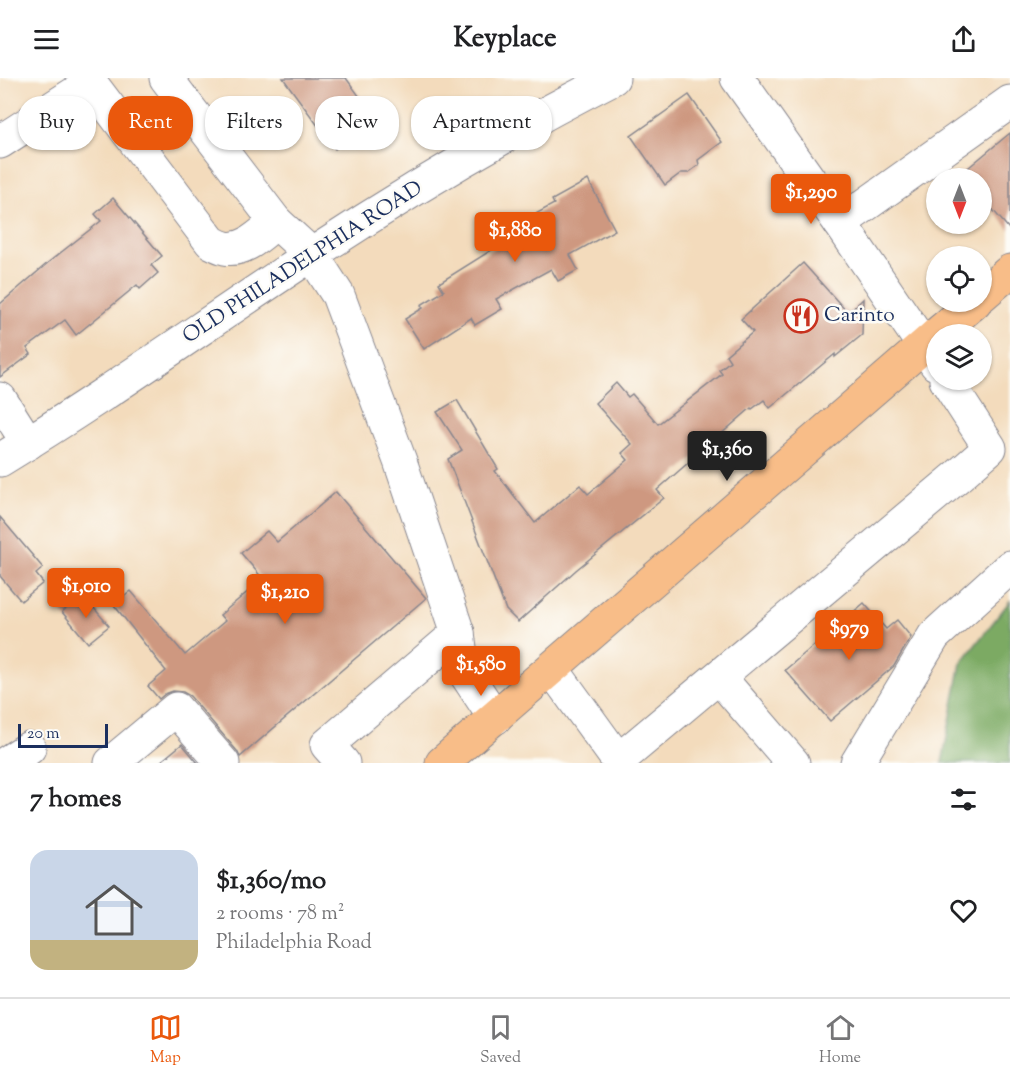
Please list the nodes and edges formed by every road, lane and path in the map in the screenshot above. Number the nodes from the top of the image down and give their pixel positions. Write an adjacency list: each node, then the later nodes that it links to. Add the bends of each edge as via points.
1 (166, 78): 7 (street)
2 (613, 78): 9 (street, OLD PHILADELPHIA ROAD, via 458,164)
3 (737, 78): 8 (street)
4 (89, 80): 6 (street); 7 (street, via 211,242 239,248)
5 (1010, 102): 8 (street)
6 (0, 142)
7 (276, 222): 9 (street)
8 (840, 223): 14 (street)
9 (312, 255): 19 (street, OLD PHILADELPHIA ROAD); 22 (street, via 338,295)
10 (1010, 271): 11 (main road)
11 (992, 287)
12 (965, 312): 13 (main road)
13 (954, 324)
14 (926, 336)
15 (926, 351): 23 (main road)
16 (955, 390): 18 (street)
17 (0, 399): 19 (street)
18 (1000, 438): 24 (street)
19 (28, 443): 20 (street, OLD PHILADELPHIA ROAD)
20 (0, 460)
21 (1010, 567): 32 (street, via 934,636)
22 (458, 633): 25 (street, via 463,670); 29 (street, via 327,745)
23 (552, 669): 25 (main road); 26 (street)
24 (718, 677): 26 (street); 31 (street)
25 (495, 718): 30 (main road)
26 (620, 762)
27 (111, 763): 28 (street, via 176,709)
28 (223, 763)
29 (343, 763)
30 (442, 763)
31 (794, 763)
32 (857, 763)

